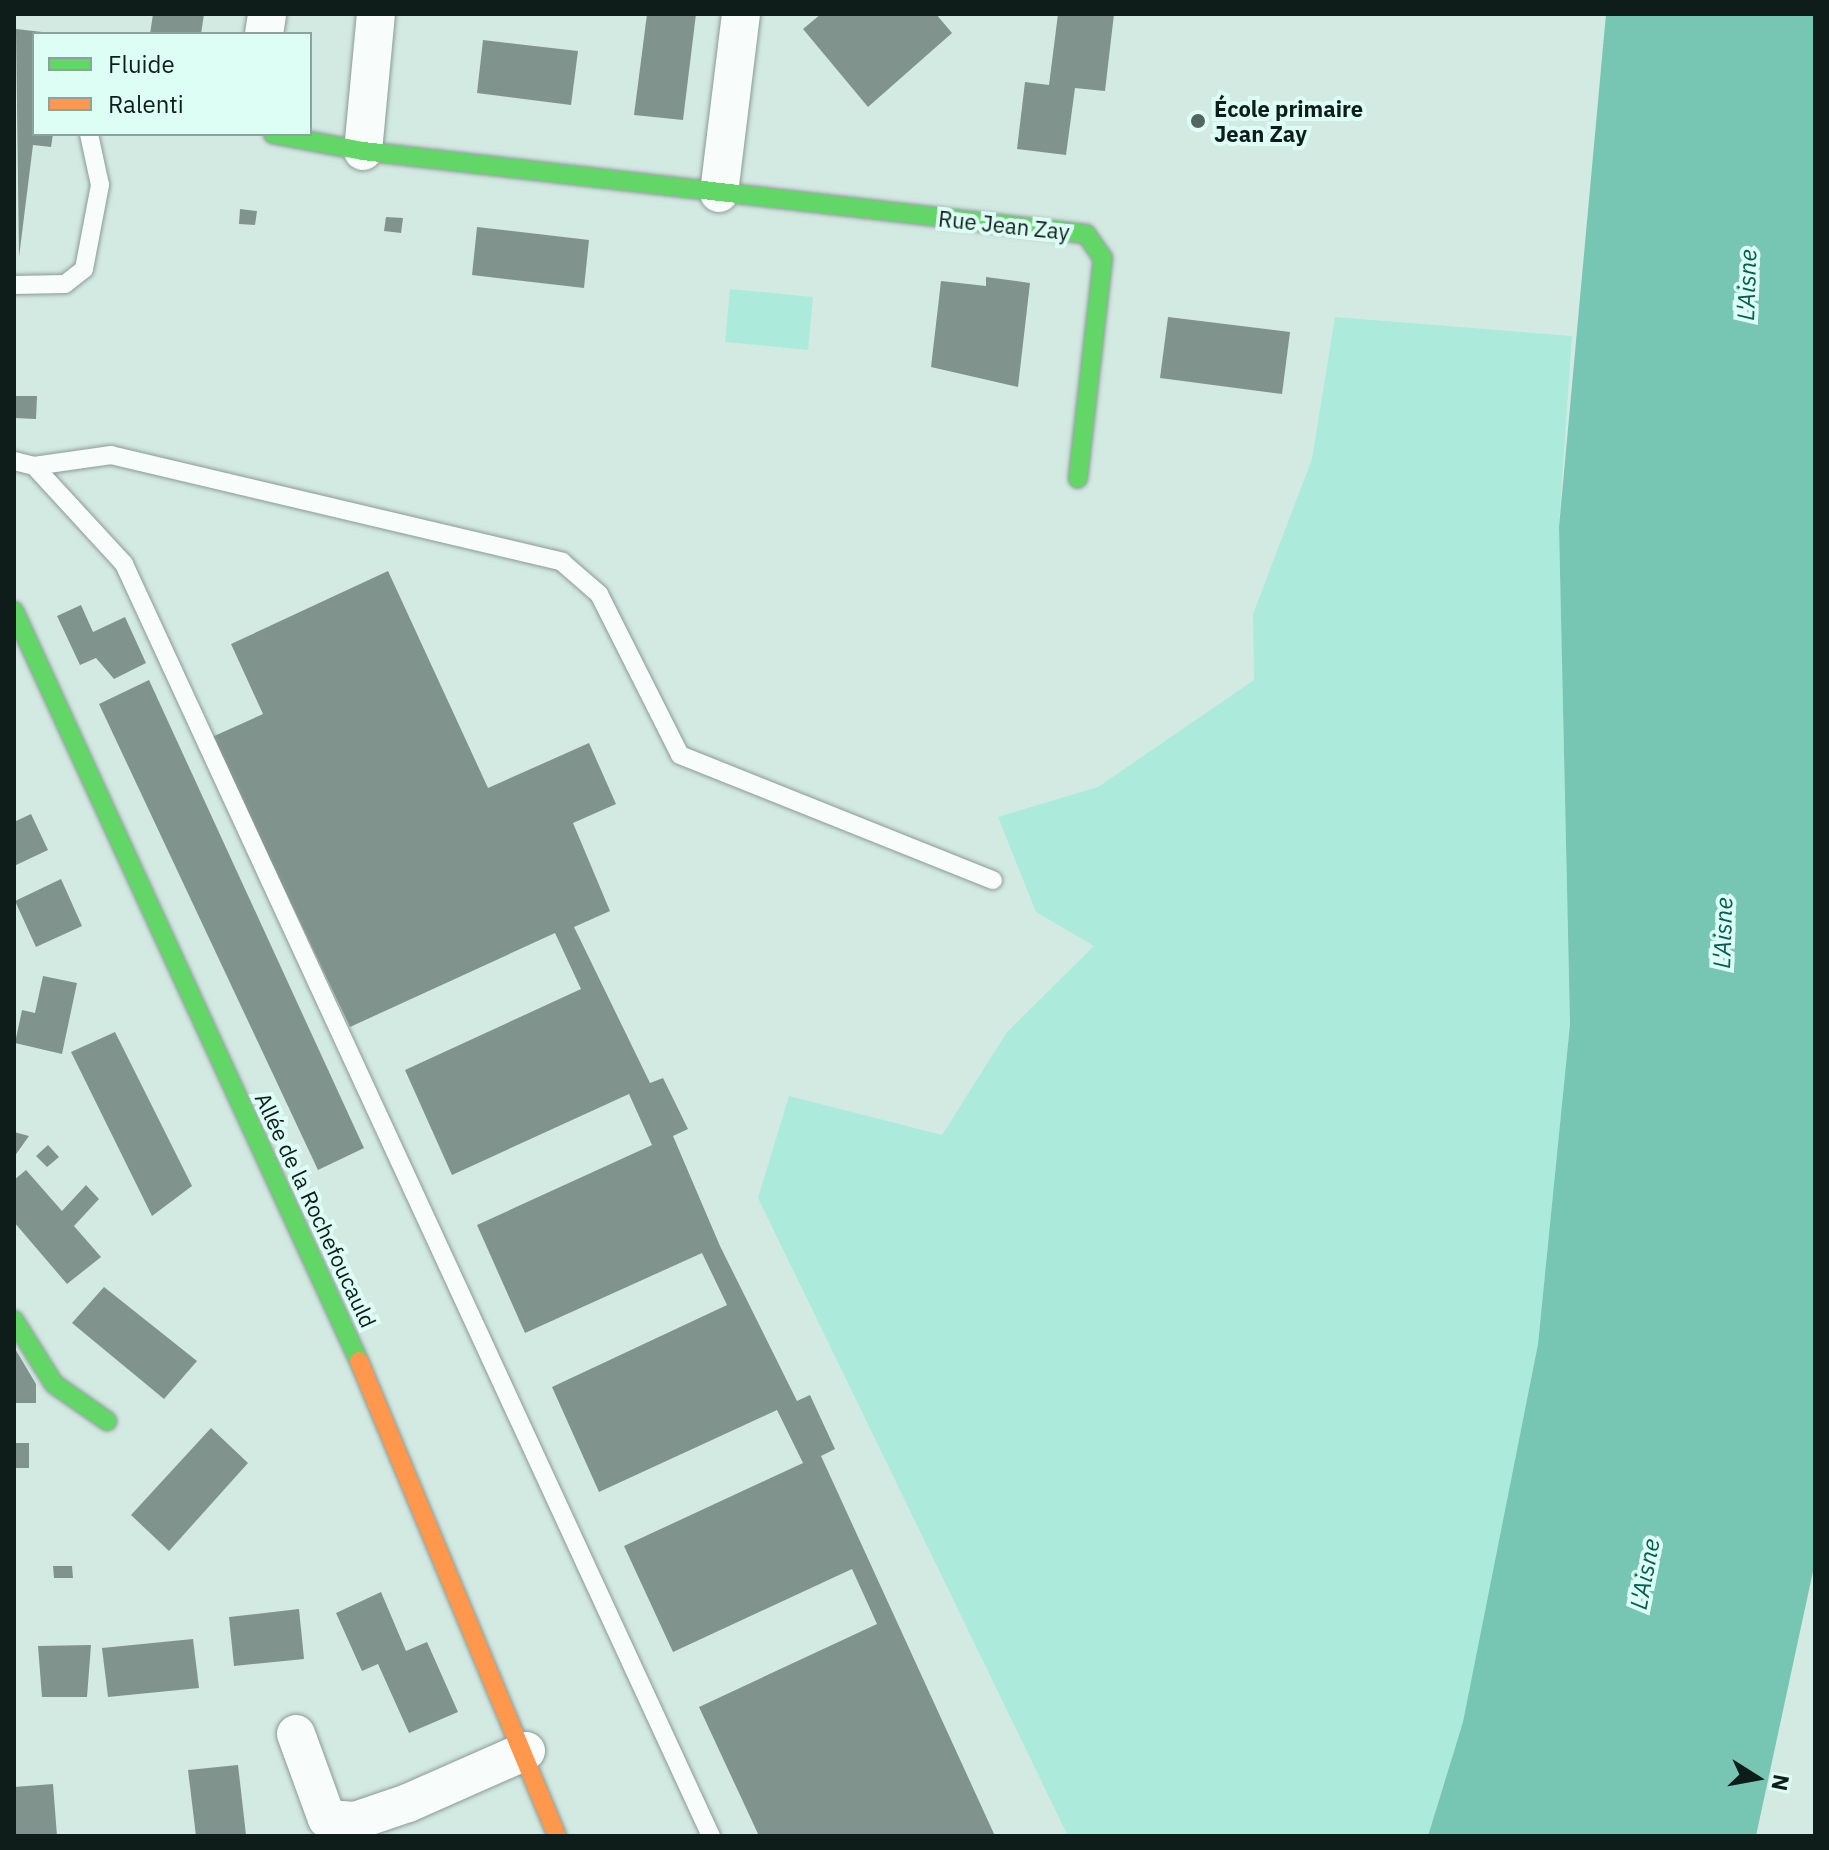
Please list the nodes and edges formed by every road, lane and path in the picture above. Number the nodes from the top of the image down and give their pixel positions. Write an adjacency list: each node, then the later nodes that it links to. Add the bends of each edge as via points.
1 (376, 14): 5 (street)
2 (741, 14): 6 (street)
3 (89, 136): 7 (lane, via 100,185 84,269 65,284)
4 (284, 136): 5 (street, Rue Jean Zay)
5 (363, 151): 6 (street, Rue Jean Zay)
6 (719, 193): 10 (street, Rue Jean Zay, via 1086,234 1103,258)
7 (14, 285)
8 (14, 461): 9 (lane)
9 (34, 466): 12 (lane, via 111,455 562,562 599,594 680,755); 18 (lane, via 124,564)
10 (1078, 479)
11 (14, 611): 16 (street, Allée de la Rochefoucauld, via 392,1433)
12 (993, 880)
13 (14, 1320): 14 (street, via 54,1384)
14 (107, 1421)
15 (296, 1734): 16 (street, via 327,1819 355,1821 408,1803)
16 (526, 1751): 17 (street, Allée de la Rochefoucauld)
17 (557, 1836)
18 (711, 1836)

